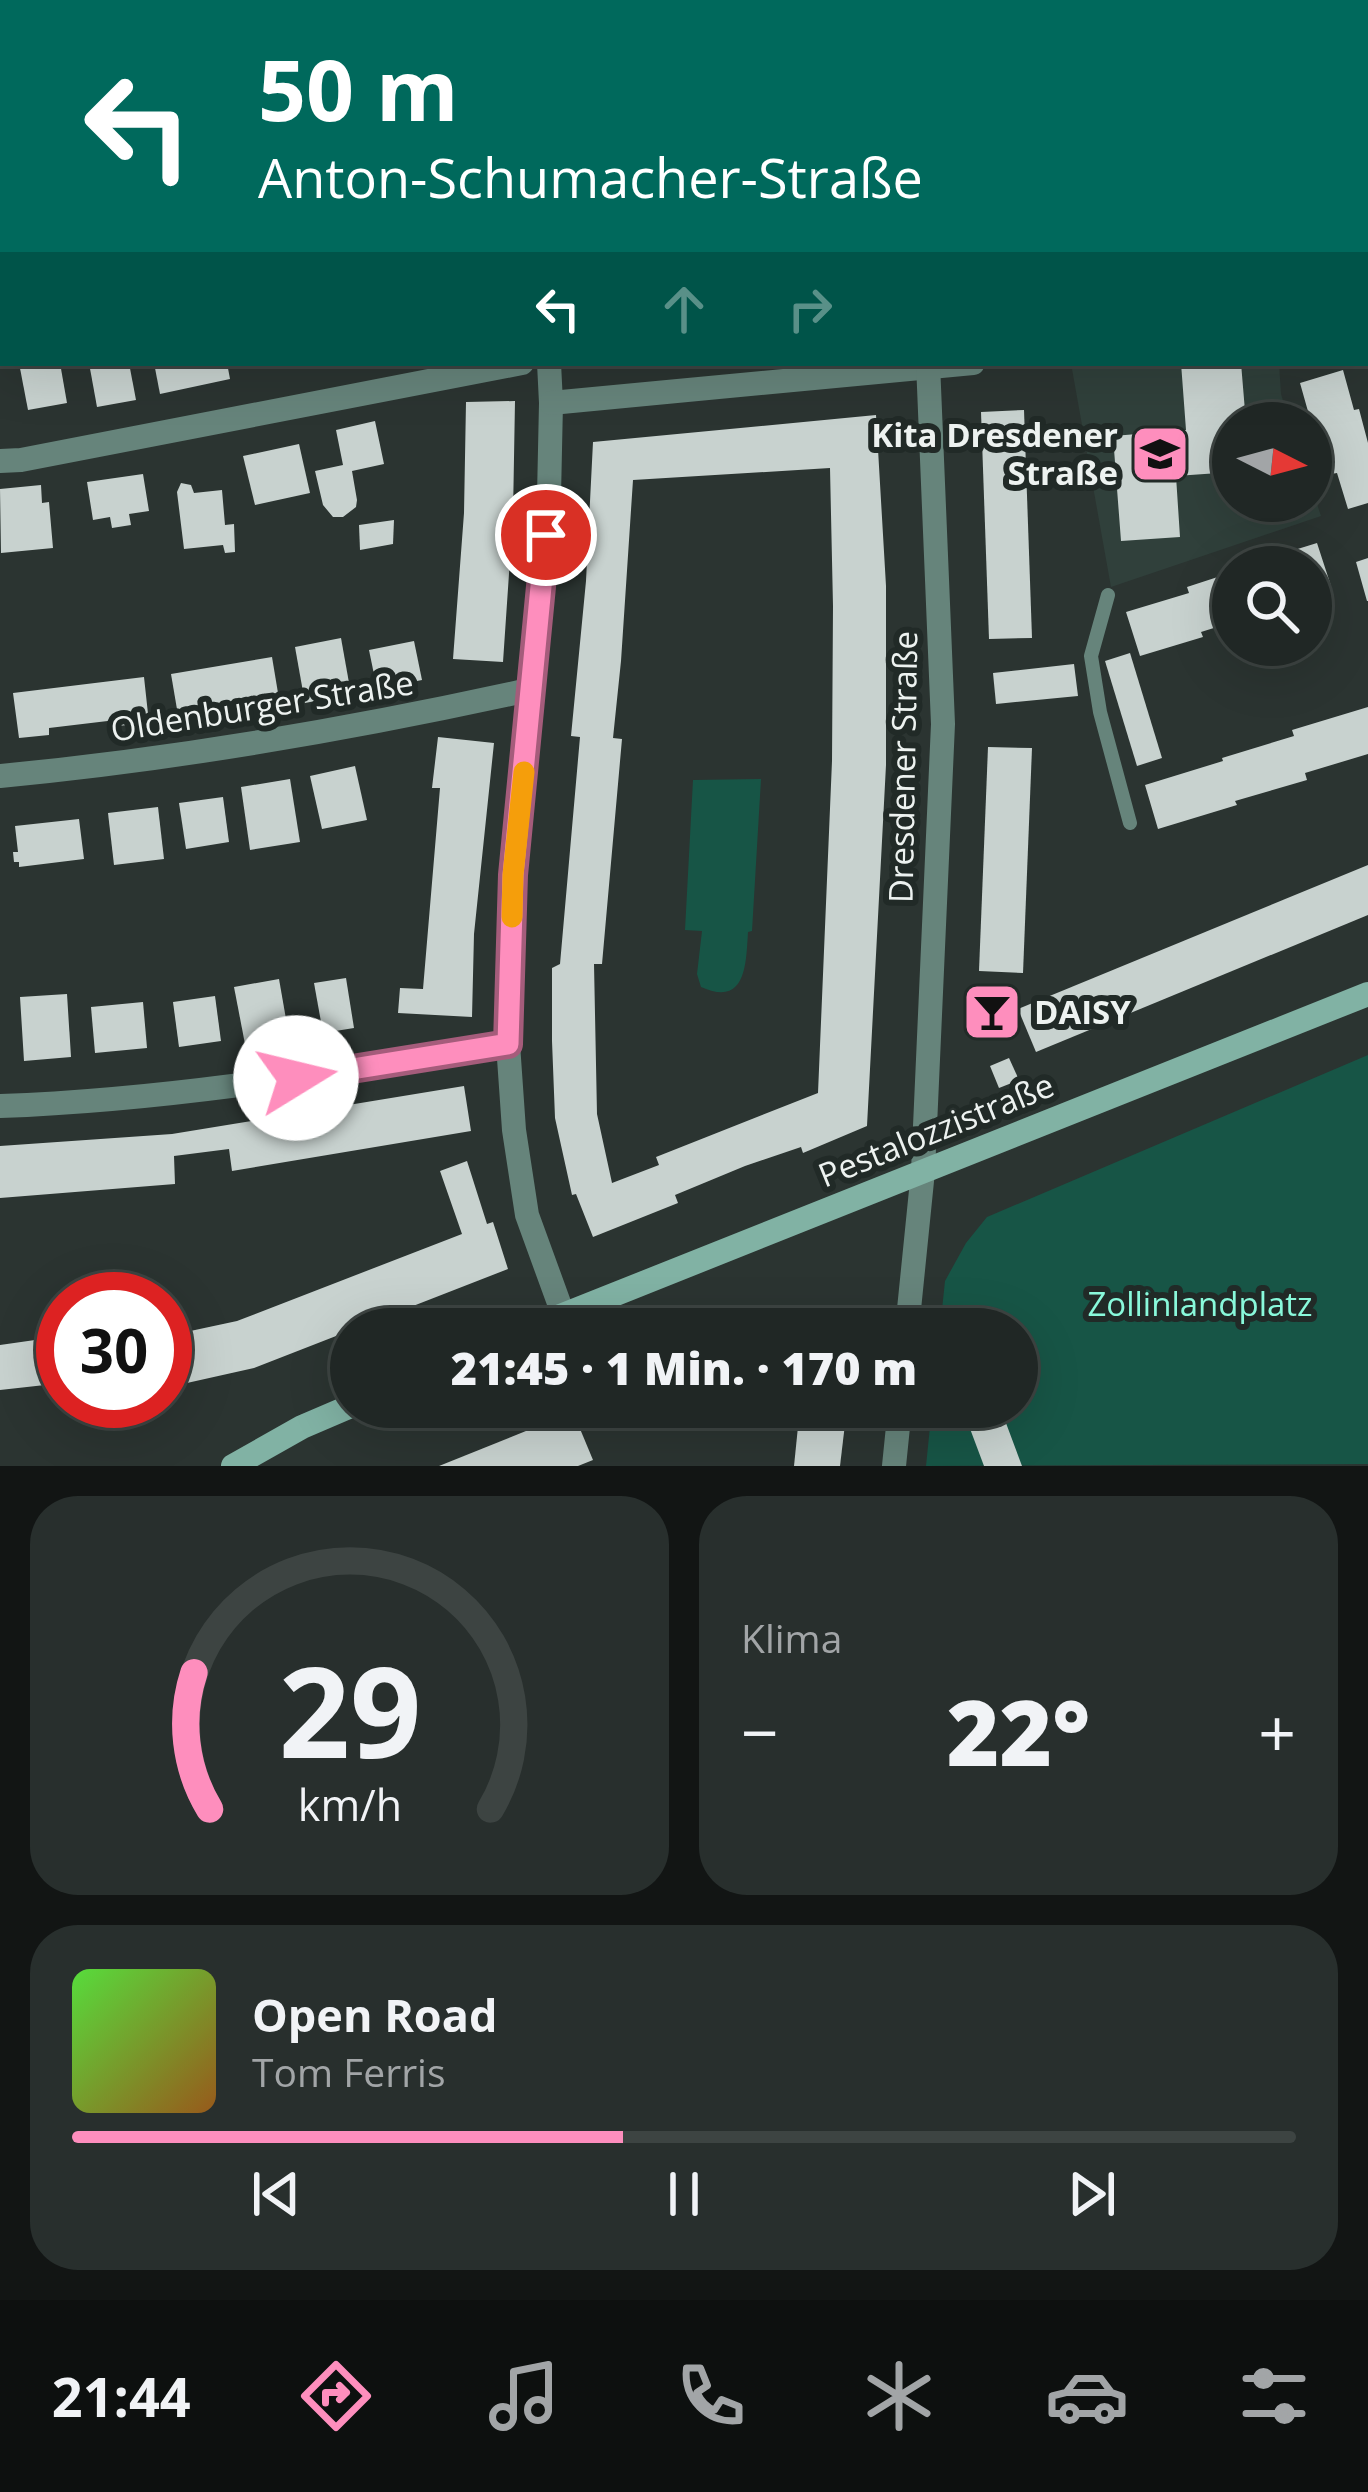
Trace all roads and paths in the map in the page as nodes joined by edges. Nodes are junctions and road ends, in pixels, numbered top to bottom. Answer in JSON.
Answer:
{"nodes":[{"id":1,"x":507,"y":366,"type":"edge"},
{"id":2,"x":549,"y":366,"type":"edge"},
{"id":3,"x":918,"y":366,"type":"edge"},
{"id":4,"x":928,"y":366,"type":"edge"},
{"id":5,"x":551,"y":403,"type":"junction"},
{"id":6,"x":0,"y":461,"type":"edge"},
{"id":7,"x":1108,"y":595,"type":"dead end"},
{"id":8,"x":532,"y":689,"type":"junction"},
{"id":9,"x":0,"y":776,"type":"edge"},
{"id":10,"x":1130,"y":823,"type":"dead end"},
{"id":11,"x":1368,"y":994,"type":"edge"},
{"id":12,"x":508,"y":1044,"type":"junction"},
{"id":13,"x":0,"y":1106,"type":"edge"},
{"id":14,"x":923,"y":1171,"type":"junction"},
{"id":15,"x":560,"y":1308,"type":"edge"},
{"id":16,"x":577,"y":1308,"type":"edge"},
{"id":17,"x":909,"y":1308,"type":"edge"},
{"id":18,"x":330,"y":1415,"type":"edge"},
{"id":19,"x":898,"y":1428,"type":"edge"},
{"id":20,"x":233,"y":1466,"type":"edge"},
{"id":21,"x":894,"y":1466,"type":"edge"}],
"edges":[{"from":1,"to":6,"type":"street"},
{"from":2,"to":5,"type":"street"},
{"from":3,"to":5,"type":"street"},
{"from":4,"to":14,"type":"street","name":"Dresdener Straße"},
{"from":5,"to":8,"type":"street"},
{"from":7,"to":10,"type":"lane"},
{"from":8,"to":9,"type":"street","name":"Oldenburger Straße"},
{"from":8,"to":12,"type":"street"},
{"from":11,"to":14,"type":"street","name":"Pestalozzistraße"},
{"from":12,"to":13,"type":"street"},
{"from":12,"to":15,"type":"street"},
{"from":14,"to":16,"type":"street","name":"Pestalozzistraße"},
{"from":14,"to":17,"type":"street","name":"Dresdener Straße"},
{"from":18,"to":20,"type":"street"},
{"from":19,"to":21,"type":"street"}]}
